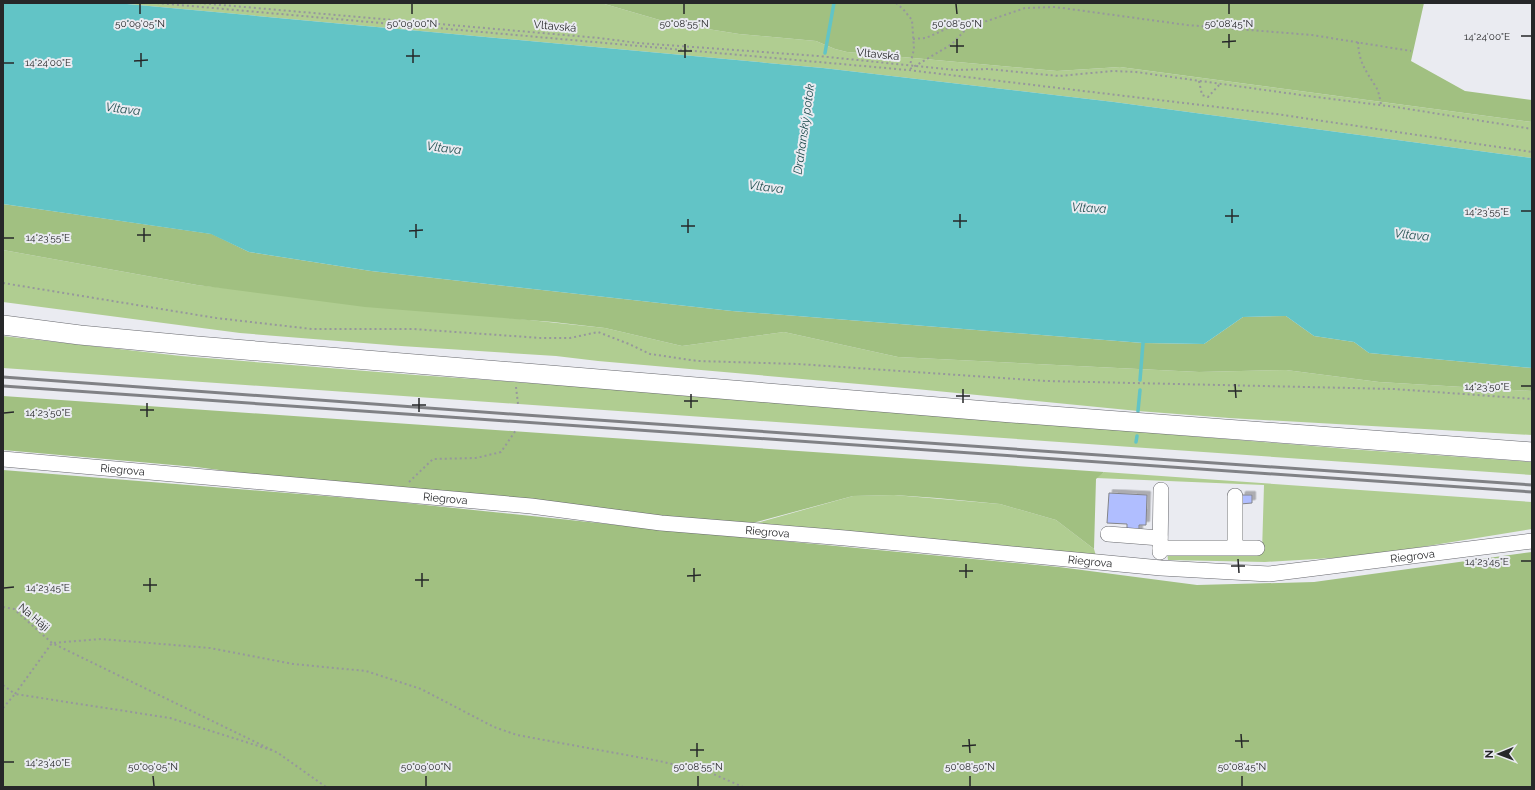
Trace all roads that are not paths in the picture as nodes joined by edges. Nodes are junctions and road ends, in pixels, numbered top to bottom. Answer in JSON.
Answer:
{"nodes":[{"id":1,"x":3,"y":325,"type":"edge"},
{"id":2,"x":1532,"y":452,"type":"edge"},
{"id":3,"x":3,"y":460,"type":"edge"},
{"id":4,"x":1161,"y":490,"type":"dead end"},
{"id":5,"x":1235,"y":496,"type":"dead end"},
{"id":6,"x":1108,"y":534,"type":"dead end"},
{"id":7,"x":1532,"y":541,"type":"edge"},
{"id":8,"x":1160,"y":546,"type":"junction"},
{"id":9,"x":1235,"y":547,"type":"junction"},
{"id":10,"x":1257,"y":548,"type":"dead end"}],
"edges":[{"from":1,"to":2,"type":"main road"},
{"from":3,"to":7,"type":"street","name":"Riegrova"},
{"from":4,"to":8,"type":"street"},
{"from":5,"to":9,"type":"street"},
{"from":6,"to":8,"type":"street"},
{"from":8,"to":9,"type":"street"},
{"from":9,"to":10,"type":"street"}]}
